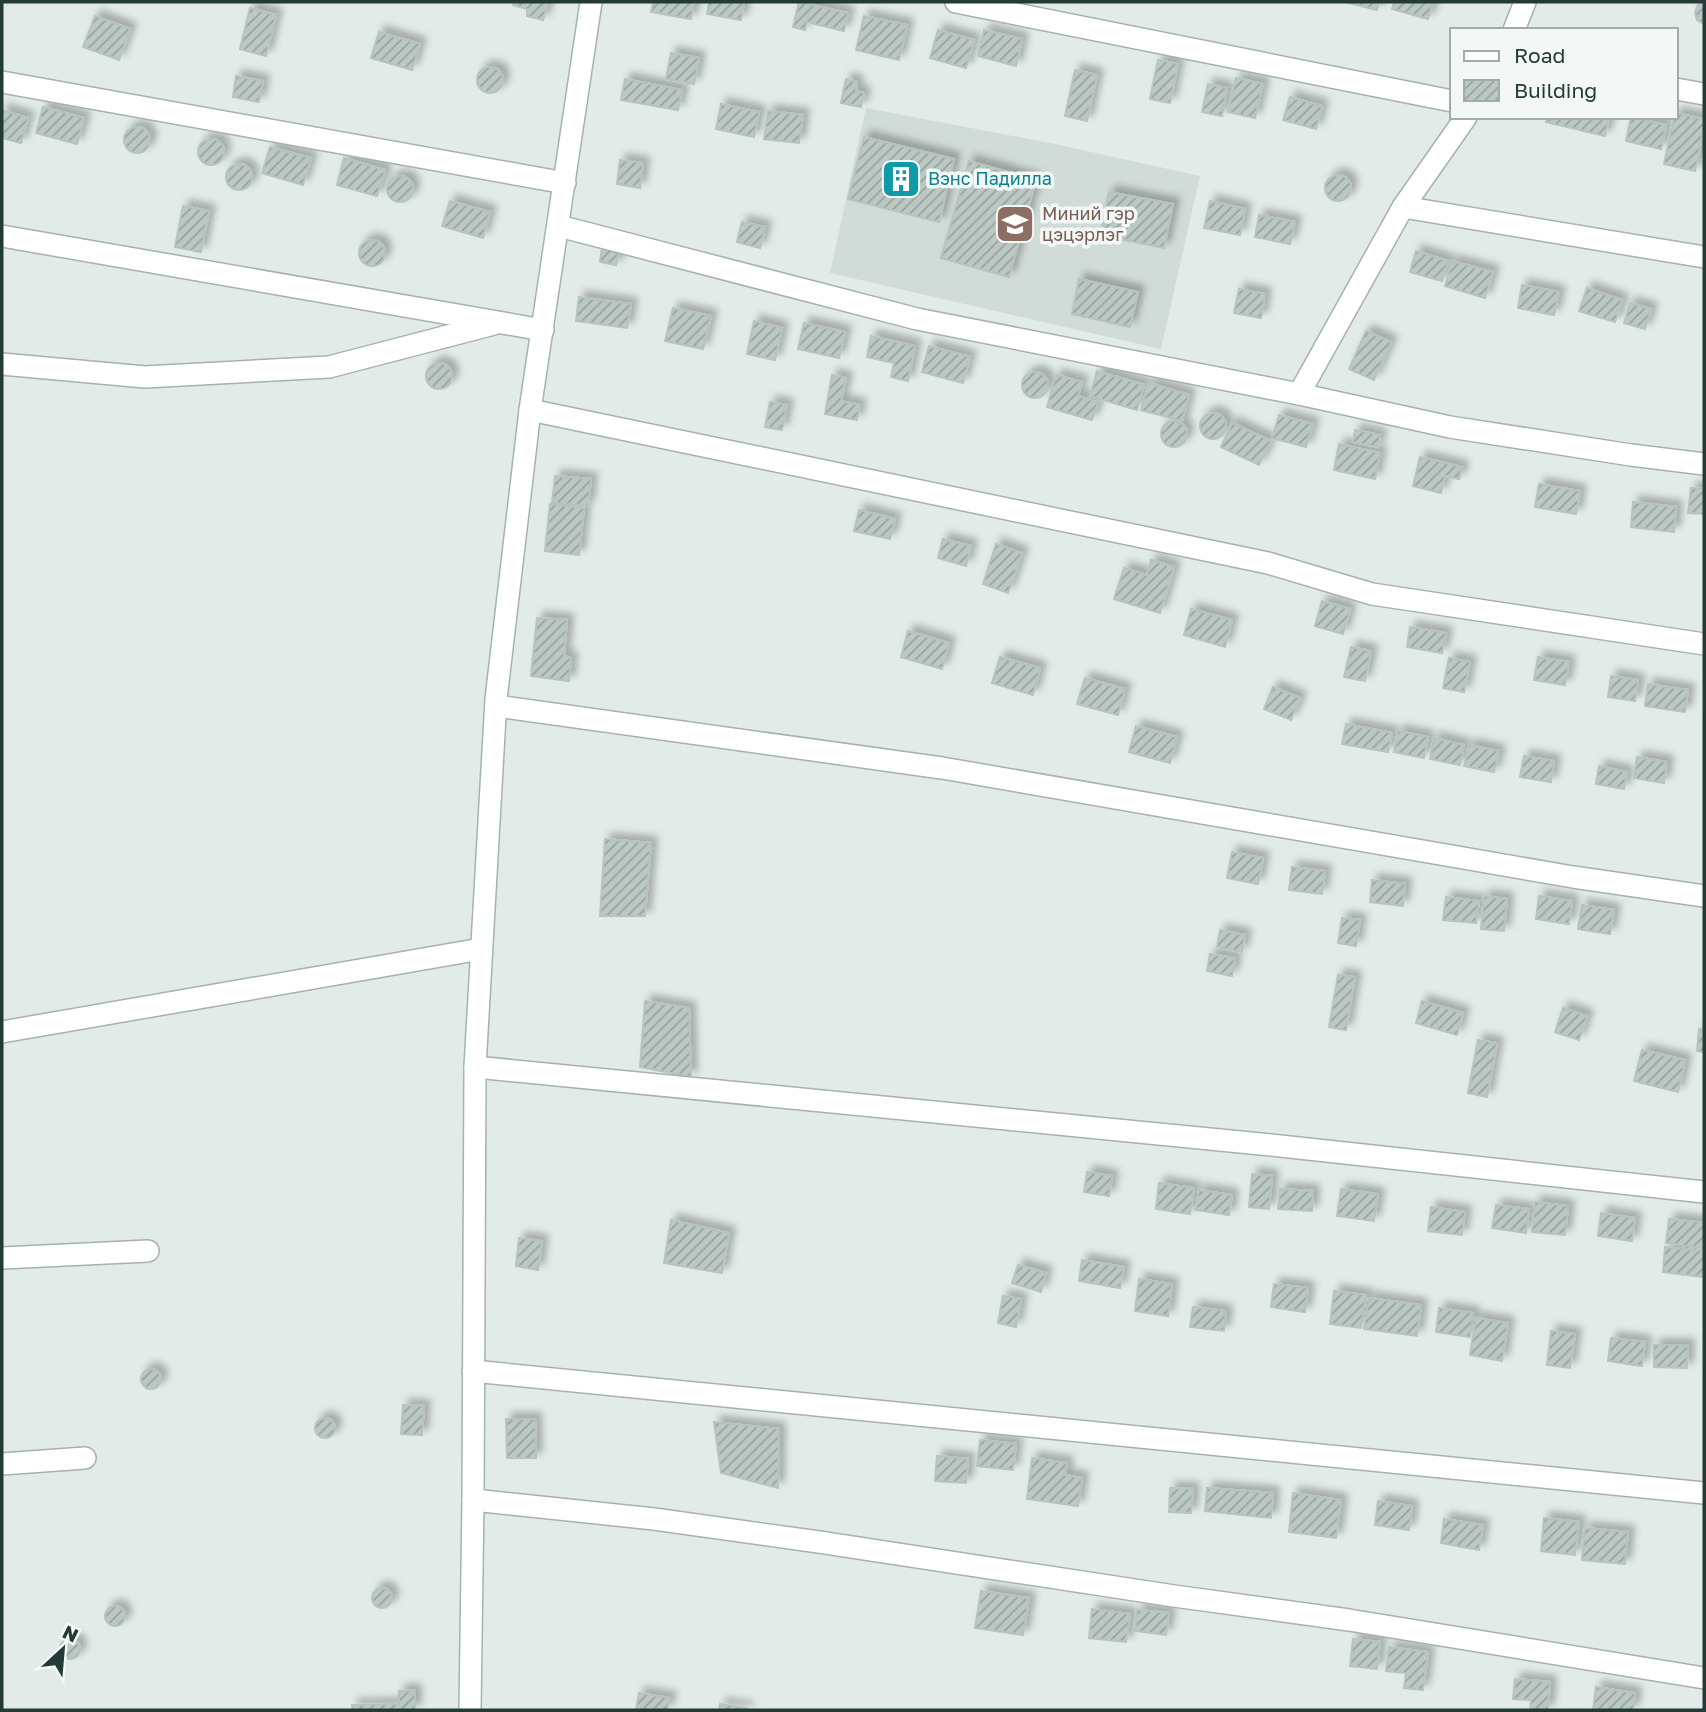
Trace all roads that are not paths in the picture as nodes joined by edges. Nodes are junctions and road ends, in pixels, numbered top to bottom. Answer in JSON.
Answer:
{"nodes":[{"id":1,"x":591,"y":2,"type":"edge"},
{"id":2,"x":956,"y":2,"type":"edge"},
{"id":3,"x":1525,"y":2,"type":"edge"},
{"id":4,"x":1515,"y":28,"type":"edge"},
{"id":5,"x":2,"y":82,"type":"edge"},
{"id":6,"x":1678,"y":89,"type":"edge"},
{"id":7,"x":1704,"y":94,"type":"edge"},
{"id":8,"x":1450,"y":101,"type":"edge"},
{"id":9,"x":1465,"y":119,"type":"edge"},
{"id":10,"x":565,"y":183,"type":"junction"},
{"id":11,"x":1403,"y":207,"type":"junction"},
{"id":12,"x":559,"y":226,"type":"junction"},
{"id":13,"x":2,"y":236,"type":"edge"},
{"id":14,"x":1704,"y":257,"type":"edge"},
{"id":15,"x":500,"y":323,"type":"junction"},
{"id":16,"x":543,"y":330,"type":"junction"},
{"id":17,"x":2,"y":365,"type":"edge"},
{"id":18,"x":1299,"y":394,"type":"junction"},
{"id":19,"x":530,"y":410,"type":"junction"},
{"id":20,"x":1704,"y":464,"type":"edge"},
{"id":21,"x":1704,"y":644,"type":"edge"},
{"id":22,"x":496,"y":706,"type":"junction"},
{"id":23,"x":1704,"y":896,"type":"edge"},
{"id":24,"x":481,"y":949,"type":"junction"},
{"id":25,"x":2,"y":1032,"type":"edge"},
{"id":26,"x":475,"y":1067,"type":"junction"},
{"id":27,"x":1704,"y":1192,"type":"edge"},
{"id":28,"x":148,"y":1251,"type":"dead end"},
{"id":29,"x":2,"y":1258,"type":"edge"},
{"id":30,"x":473,"y":1371,"type":"junction"},
{"id":31,"x":85,"y":1458,"type":"dead end"},
{"id":32,"x":2,"y":1464,"type":"edge"},
{"id":33,"x":1704,"y":1493,"type":"edge"},
{"id":34,"x":473,"y":1500,"type":"junction"},
{"id":35,"x":1704,"y":1678,"type":"edge"},
{"id":36,"x":470,"y":1710,"type":"edge"}],
"edges":[{"from":1,"to":10,"type":"street"},
{"from":2,"to":8,"type":"street"},
{"from":3,"to":4,"type":"street"},
{"from":5,"to":10,"type":"street"},
{"from":6,"to":7,"type":"street"},
{"from":9,"to":11,"type":"street"},
{"from":10,"to":12,"type":"street"},
{"from":11,"to":14,"type":"street"},
{"from":11,"to":18,"type":"street"},
{"from":12,"to":16,"type":"street"},
{"from":12,"to":18,"type":"street"},
{"from":13,"to":15,"type":"street"},
{"from":15,"to":16,"type":"street"},
{"from":15,"to":17,"type":"street"},
{"from":16,"to":19,"type":"street"},
{"from":18,"to":20,"type":"street"},
{"from":19,"to":21,"type":"street"},
{"from":19,"to":22,"type":"street"},
{"from":22,"to":23,"type":"street"},
{"from":22,"to":24,"type":"street"},
{"from":24,"to":25,"type":"street"},
{"from":24,"to":26,"type":"street"},
{"from":26,"to":27,"type":"street"},
{"from":26,"to":30,"type":"street"},
{"from":28,"to":29,"type":"street"},
{"from":30,"to":33,"type":"street"},
{"from":30,"to":34,"type":"street"},
{"from":31,"to":32,"type":"street"},
{"from":34,"to":35,"type":"street"},
{"from":34,"to":36,"type":"street"}]}
